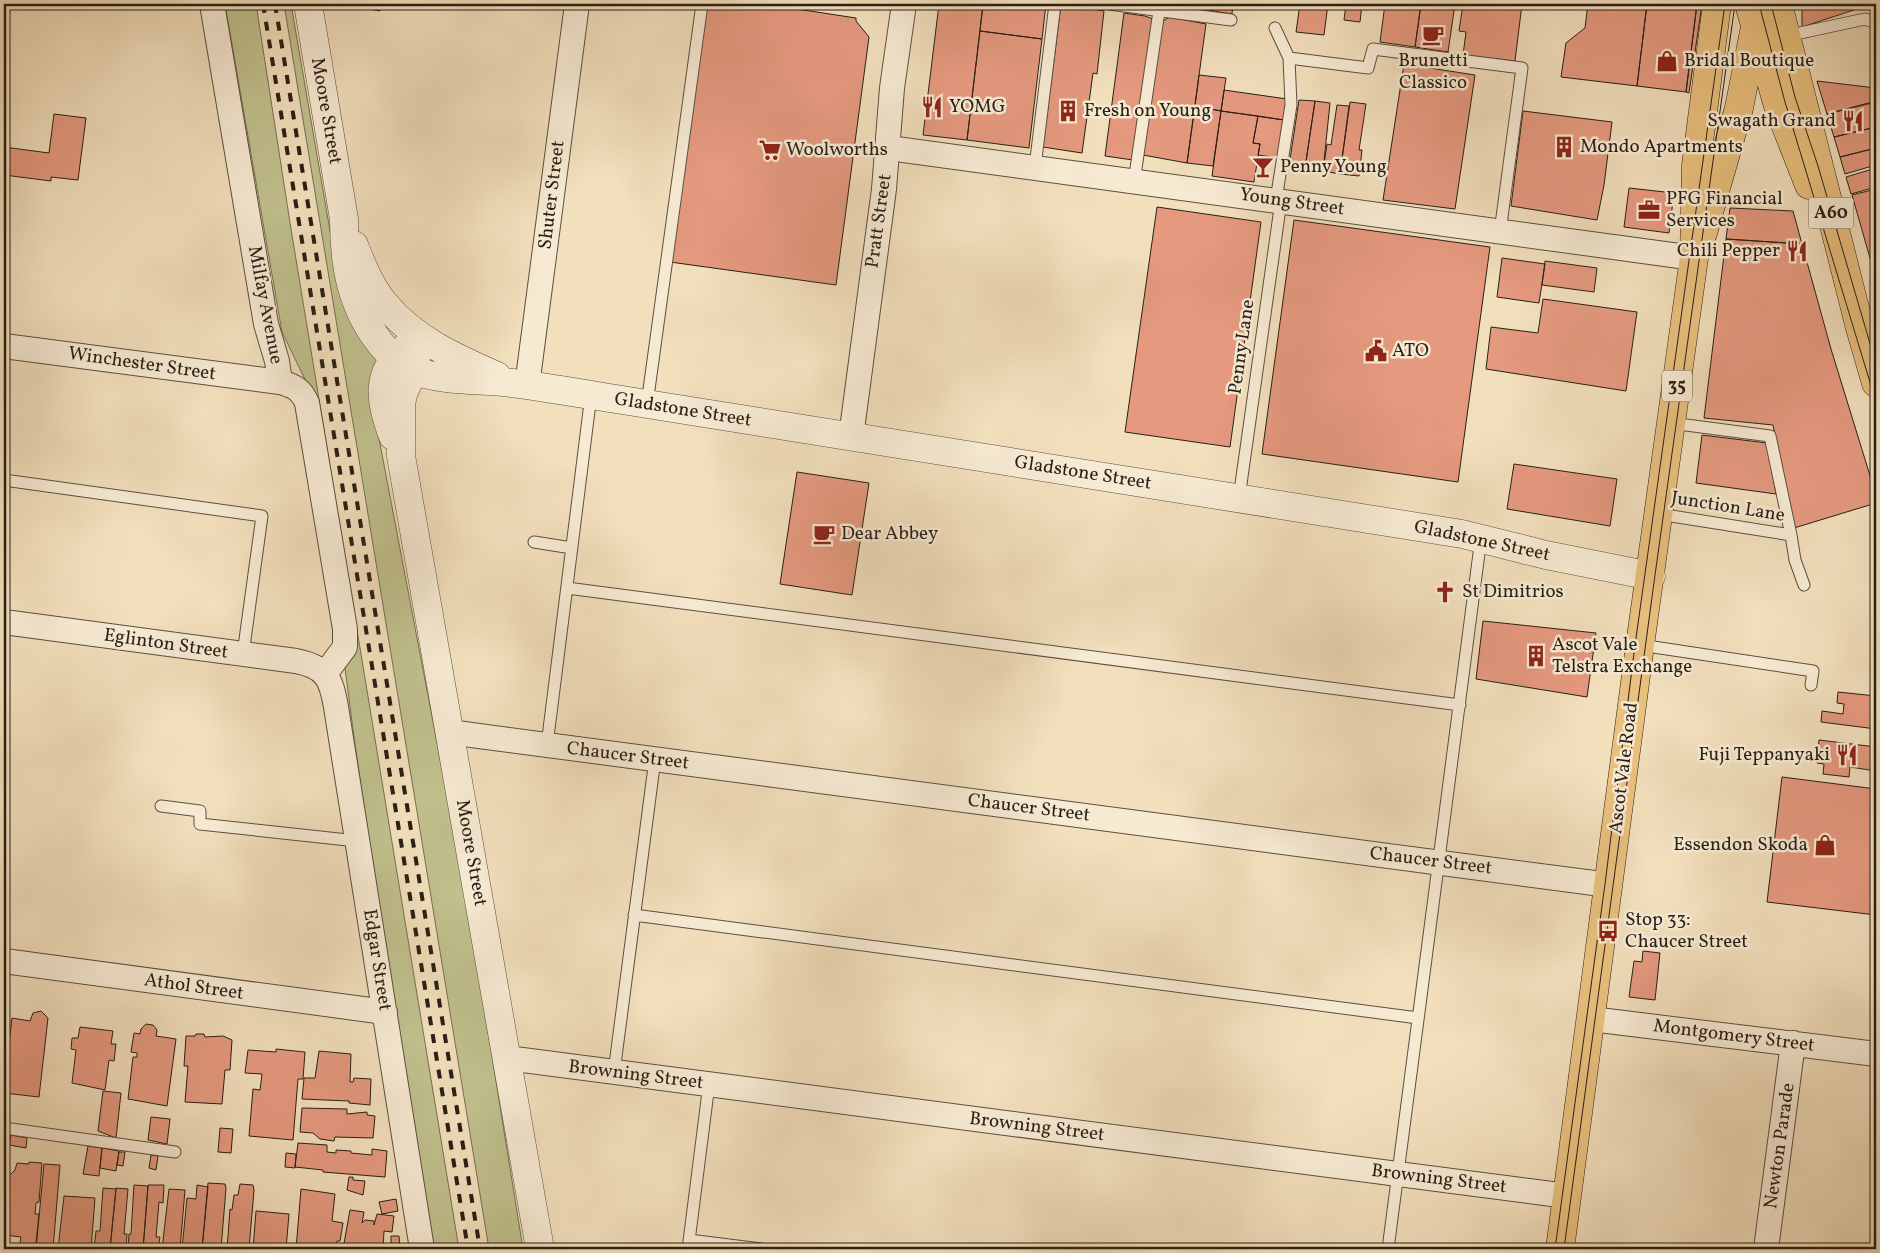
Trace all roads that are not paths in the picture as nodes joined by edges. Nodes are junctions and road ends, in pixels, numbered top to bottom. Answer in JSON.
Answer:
{"nodes":[{"id":1,"x":212,"y":4,"type":"edge"},
{"id":2,"x":308,"y":4,"type":"edge"},
{"id":3,"x":578,"y":4,"type":"edge"},
{"id":4,"x":702,"y":4,"type":"edge"},
{"id":5,"x":904,"y":4,"type":"edge"},
{"id":6,"x":1055,"y":4,"type":"edge"},
{"id":7,"x":1109,"y":4,"type":"edge"},
{"id":8,"x":1717,"y":4,"type":"edge"},
{"id":9,"x":1778,"y":4,"type":"edge"},
{"id":10,"x":1159,"y":10,"type":"junction"},
{"id":11,"x":1755,"y":12,"type":"edge"},
{"id":12,"x":1231,"y":20,"type":"dead end"},
{"id":13,"x":1876,"y":23,"type":"edge"},
{"id":14,"x":1275,"y":28,"type":"dead end"},
{"id":15,"x":1786,"y":36,"type":"junction"},
{"id":16,"x":1289,"y":58,"type":"junction"},
{"id":17,"x":889,"y":148,"type":"junction"},
{"id":18,"x":1035,"y":167,"type":"junction"},
{"id":19,"x":1134,"y":182,"type":"junction"},
{"id":20,"x":1279,"y":200,"type":"junction"},
{"id":21,"x":344,"y":219,"type":"junction"},
{"id":22,"x":1500,"y":232,"type":"junction"},
{"id":23,"x":1694,"y":258,"type":"junction"},
{"id":24,"x":1860,"y":328,"type":"junction"},
{"id":25,"x":419,"y":337,"type":"junction"},
{"id":26,"x":4,"y":346,"type":"edge"},
{"id":27,"x":404,"y":364,"type":"junction"},
{"id":28,"x":280,"y":382,"type":"junction"},
{"id":29,"x":1876,"y":383,"type":"edge"},
{"id":30,"x":519,"y":385,"type":"junction"},
{"id":31,"x":591,"y":395,"type":"junction"},
{"id":32,"x":647,"y":404,"type":"junction"},
{"id":33,"x":1672,"y":423,"type":"junction"},
{"id":34,"x":851,"y":437,"type":"junction"},
{"id":35,"x":4,"y":480,"type":"edge"},
{"id":36,"x":1238,"y":499,"type":"junction"},
{"id":37,"x":1659,"y":514,"type":"junction"},
{"id":38,"x":1792,"y":535,"type":"junction"},
{"id":39,"x":1481,"y":538,"type":"junction"},
{"id":40,"x":534,"y":542,"type":"dead end"},
{"id":41,"x":572,"y":548,"type":"junction"},
{"id":42,"x":1651,"y":576,"type":"junction"},
{"id":43,"x":1804,"y":585,"type":"dead end"},
{"id":44,"x":567,"y":588,"type":"junction"},
{"id":45,"x":4,"y":622,"type":"edge"},
{"id":46,"x":1640,"y":645,"type":"junction"},
{"id":47,"x":243,"y":654,"type":"junction"},
{"id":48,"x":325,"y":674,"type":"junction"},
{"id":49,"x":1811,"y":685,"type":"dead end"},
{"id":50,"x":1460,"y":705,"type":"junction"},
{"id":51,"x":449,"y":732,"type":"junction"},
{"id":52,"x":547,"y":745,"type":"junction"},
{"id":53,"x":655,"y":759,"type":"junction"},
{"id":54,"x":161,"y":806,"type":"dead end"},
{"id":55,"x":357,"y":841,"type":"junction"},
{"id":56,"x":1439,"y":862,"type":"junction"},
{"id":57,"x":1610,"y":885,"type":"junction"},
{"id":58,"x":634,"y":915,"type":"junction"},
{"id":59,"x":4,"y":961,"type":"edge"},
{"id":60,"x":385,"y":1012,"type":"junction"},
{"id":61,"x":1418,"y":1018,"type":"junction"},
{"id":62,"x":1591,"y":1019,"type":"junction"},
{"id":63,"x":1793,"y":1043,"type":"junction"},
{"id":64,"x":1876,"y":1054,"type":"edge"},
{"id":65,"x":508,"y":1058,"type":"junction"},
{"id":66,"x":614,"y":1072,"type":"junction"},
{"id":67,"x":709,"y":1084,"type":"junction"},
{"id":68,"x":4,"y":1128,"type":"edge"},
{"id":69,"x":175,"y":1152,"type":"dead end"},
{"id":70,"x":1398,"y":1174,"type":"junction"},
{"id":71,"x":1567,"y":1196,"type":"junction"},
{"id":72,"x":688,"y":1244,"type":"edge"},
{"id":73,"x":422,"y":1249,"type":"edge"},
{"id":74,"x":540,"y":1249,"type":"edge"},
{"id":75,"x":761,"y":1249,"type":"edge"},
{"id":76,"x":1388,"y":1249,"type":"edge"},
{"id":77,"x":1560,"y":1249,"type":"edge"},
{"id":78,"x":1766,"y":1249,"type":"edge"}],
"edges":[{"from":1,"to":28,"type":"street","name":"Milfay Avenue"},
{"from":2,"to":21,"type":"street","name":"Moore Street"},
{"from":3,"to":30,"type":"street","name":"Shuter Street"},
{"from":4,"to":32,"type":"lane"},
{"from":5,"to":17,"type":"street","name":"Pratt Street"},
{"from":6,"to":18,"type":"lane"},
{"from":7,"to":10,"type":"lane"},
{"from":8,"to":23,"type":"main road","name":"Ascot Vale Road","number":"35"},
{"from":9,"to":15,"type":"main road","number":"A60"},
{"from":10,"to":12,"type":"lane"},
{"from":10,"to":19,"type":"lane"},
{"from":11,"to":23,"type":"main road","name":"Ascot Vale Road","number":"35"},
{"from":11,"to":24,"type":"main road","number":"A60"},
{"from":13,"to":15,"type":"lane"},
{"from":14,"to":16,"type":"lane"},
{"from":15,"to":24,"type":"main road","number":"A60"},
{"from":16,"to":20,"type":"lane","name":"Penny Lane"},
{"from":16,"to":22,"type":"lane"},
{"from":17,"to":18,"type":"street","name":"Young Street"},
{"from":17,"to":34,"type":"street","name":"Pratt Street"},
{"from":18,"to":19,"type":"street","name":"Young Street"},
{"from":19,"to":20,"type":"street","name":"Young Street"},
{"from":20,"to":22,"type":"street","name":"Young Street"},
{"from":20,"to":36,"type":"lane","name":"Penny Lane"},
{"from":21,"to":25,"type":"street","name":"Moore Street"},
{"from":21,"to":27,"type":"street","name":"Moore Street"},
{"from":22,"to":23,"type":"street","name":"Young Street"},
{"from":23,"to":33,"type":"main road","name":"Ascot Vale Road","number":"35"},
{"from":24,"to":29,"type":"main road","number":"A60"},
{"from":25,"to":27,"type":"street","name":"Moore Street"},
{"from":25,"to":30,"type":"street","name":"Gladstone Street"},
{"from":26,"to":28,"type":"street","name":"Winchester Street"},
{"from":27,"to":30,"type":"street","name":"Gladstone Street"},
{"from":27,"to":51,"type":"street","name":"Moore Street"},
{"from":28,"to":48,"type":"street","name":"Milfay Avenue"},
{"from":30,"to":31,"type":"street","name":"Gladstone Street"},
{"from":31,"to":32,"type":"street","name":"Gladstone Street"},
{"from":31,"to":41,"type":"lane"},
{"from":32,"to":34,"type":"street","name":"Gladstone Street"},
{"from":33,"to":37,"type":"main road","name":"Ascot Vale Road","number":"35"},
{"from":33,"to":38,"type":"lane"},
{"from":34,"to":36,"type":"street","name":"Gladstone Street"},
{"from":35,"to":47,"type":"lane"},
{"from":36,"to":39,"type":"street","name":"Gladstone Street"},
{"from":37,"to":38,"type":"lane","name":"Junction Lane"},
{"from":37,"to":42,"type":"main road","name":"Ascot Vale Road","number":"35"},
{"from":38,"to":43,"type":"lane"},
{"from":39,"to":42,"type":"street","name":"Gladstone Street"},
{"from":39,"to":50,"type":"lane"},
{"from":40,"to":41,"type":"lane"},
{"from":41,"to":44,"type":"lane"},
{"from":42,"to":46,"type":"main road","name":"Ascot Vale Road","number":"35"},
{"from":44,"to":50,"type":"lane"},
{"from":44,"to":52,"type":"lane"},
{"from":45,"to":47,"type":"street","name":"Eglinton Street"},
{"from":46,"to":49,"type":"lane"},
{"from":46,"to":57,"type":"main road","name":"Ascot Vale Road","number":"35"},
{"from":47,"to":48,"type":"street","name":"Eglinton Street"},
{"from":48,"to":55,"type":"street","name":"Edgar Street"},
{"from":50,"to":56,"type":"lane"},
{"from":51,"to":52,"type":"street","name":"Chaucer Street"},
{"from":51,"to":65,"type":"street","name":"Moore Street"},
{"from":52,"to":53,"type":"street","name":"Chaucer Street"},
{"from":53,"to":56,"type":"street","name":"Chaucer Street"},
{"from":53,"to":58,"type":"lane"},
{"from":54,"to":55,"type":"lane"},
{"from":55,"to":60,"type":"street","name":"Edgar Street"},
{"from":56,"to":57,"type":"street","name":"Chaucer Street"},
{"from":56,"to":61,"type":"lane"},
{"from":57,"to":62,"type":"main road","name":"Ascot Vale Road","number":"35"},
{"from":58,"to":61,"type":"lane"},
{"from":58,"to":66,"type":"lane"},
{"from":59,"to":60,"type":"street","name":"Athol Street"},
{"from":60,"to":73,"type":"street","name":"Edgar Street"},
{"from":61,"to":70,"type":"lane"},
{"from":62,"to":63,"type":"street","name":"Montgomery Street"},
{"from":62,"to":71,"type":"main road","name":"Ascot Vale Road","number":"35"},
{"from":63,"to":64,"type":"street","name":"Montgomery Street"},
{"from":63,"to":78,"type":"street","name":"Newton Parade"},
{"from":65,"to":66,"type":"street","name":"Browning Street"},
{"from":65,"to":74,"type":"street","name":"Moore Street"},
{"from":66,"to":67,"type":"street","name":"Browning Street"},
{"from":67,"to":70,"type":"street","name":"Browning Street"},
{"from":67,"to":72,"type":"lane"},
{"from":68,"to":69,"type":"lane"},
{"from":70,"to":71,"type":"street","name":"Browning Street"},
{"from":70,"to":76,"type":"lane"},
{"from":71,"to":77,"type":"main road","name":"Ascot Vale Road","number":"35"},
{"from":72,"to":75,"type":"lane"}]}
